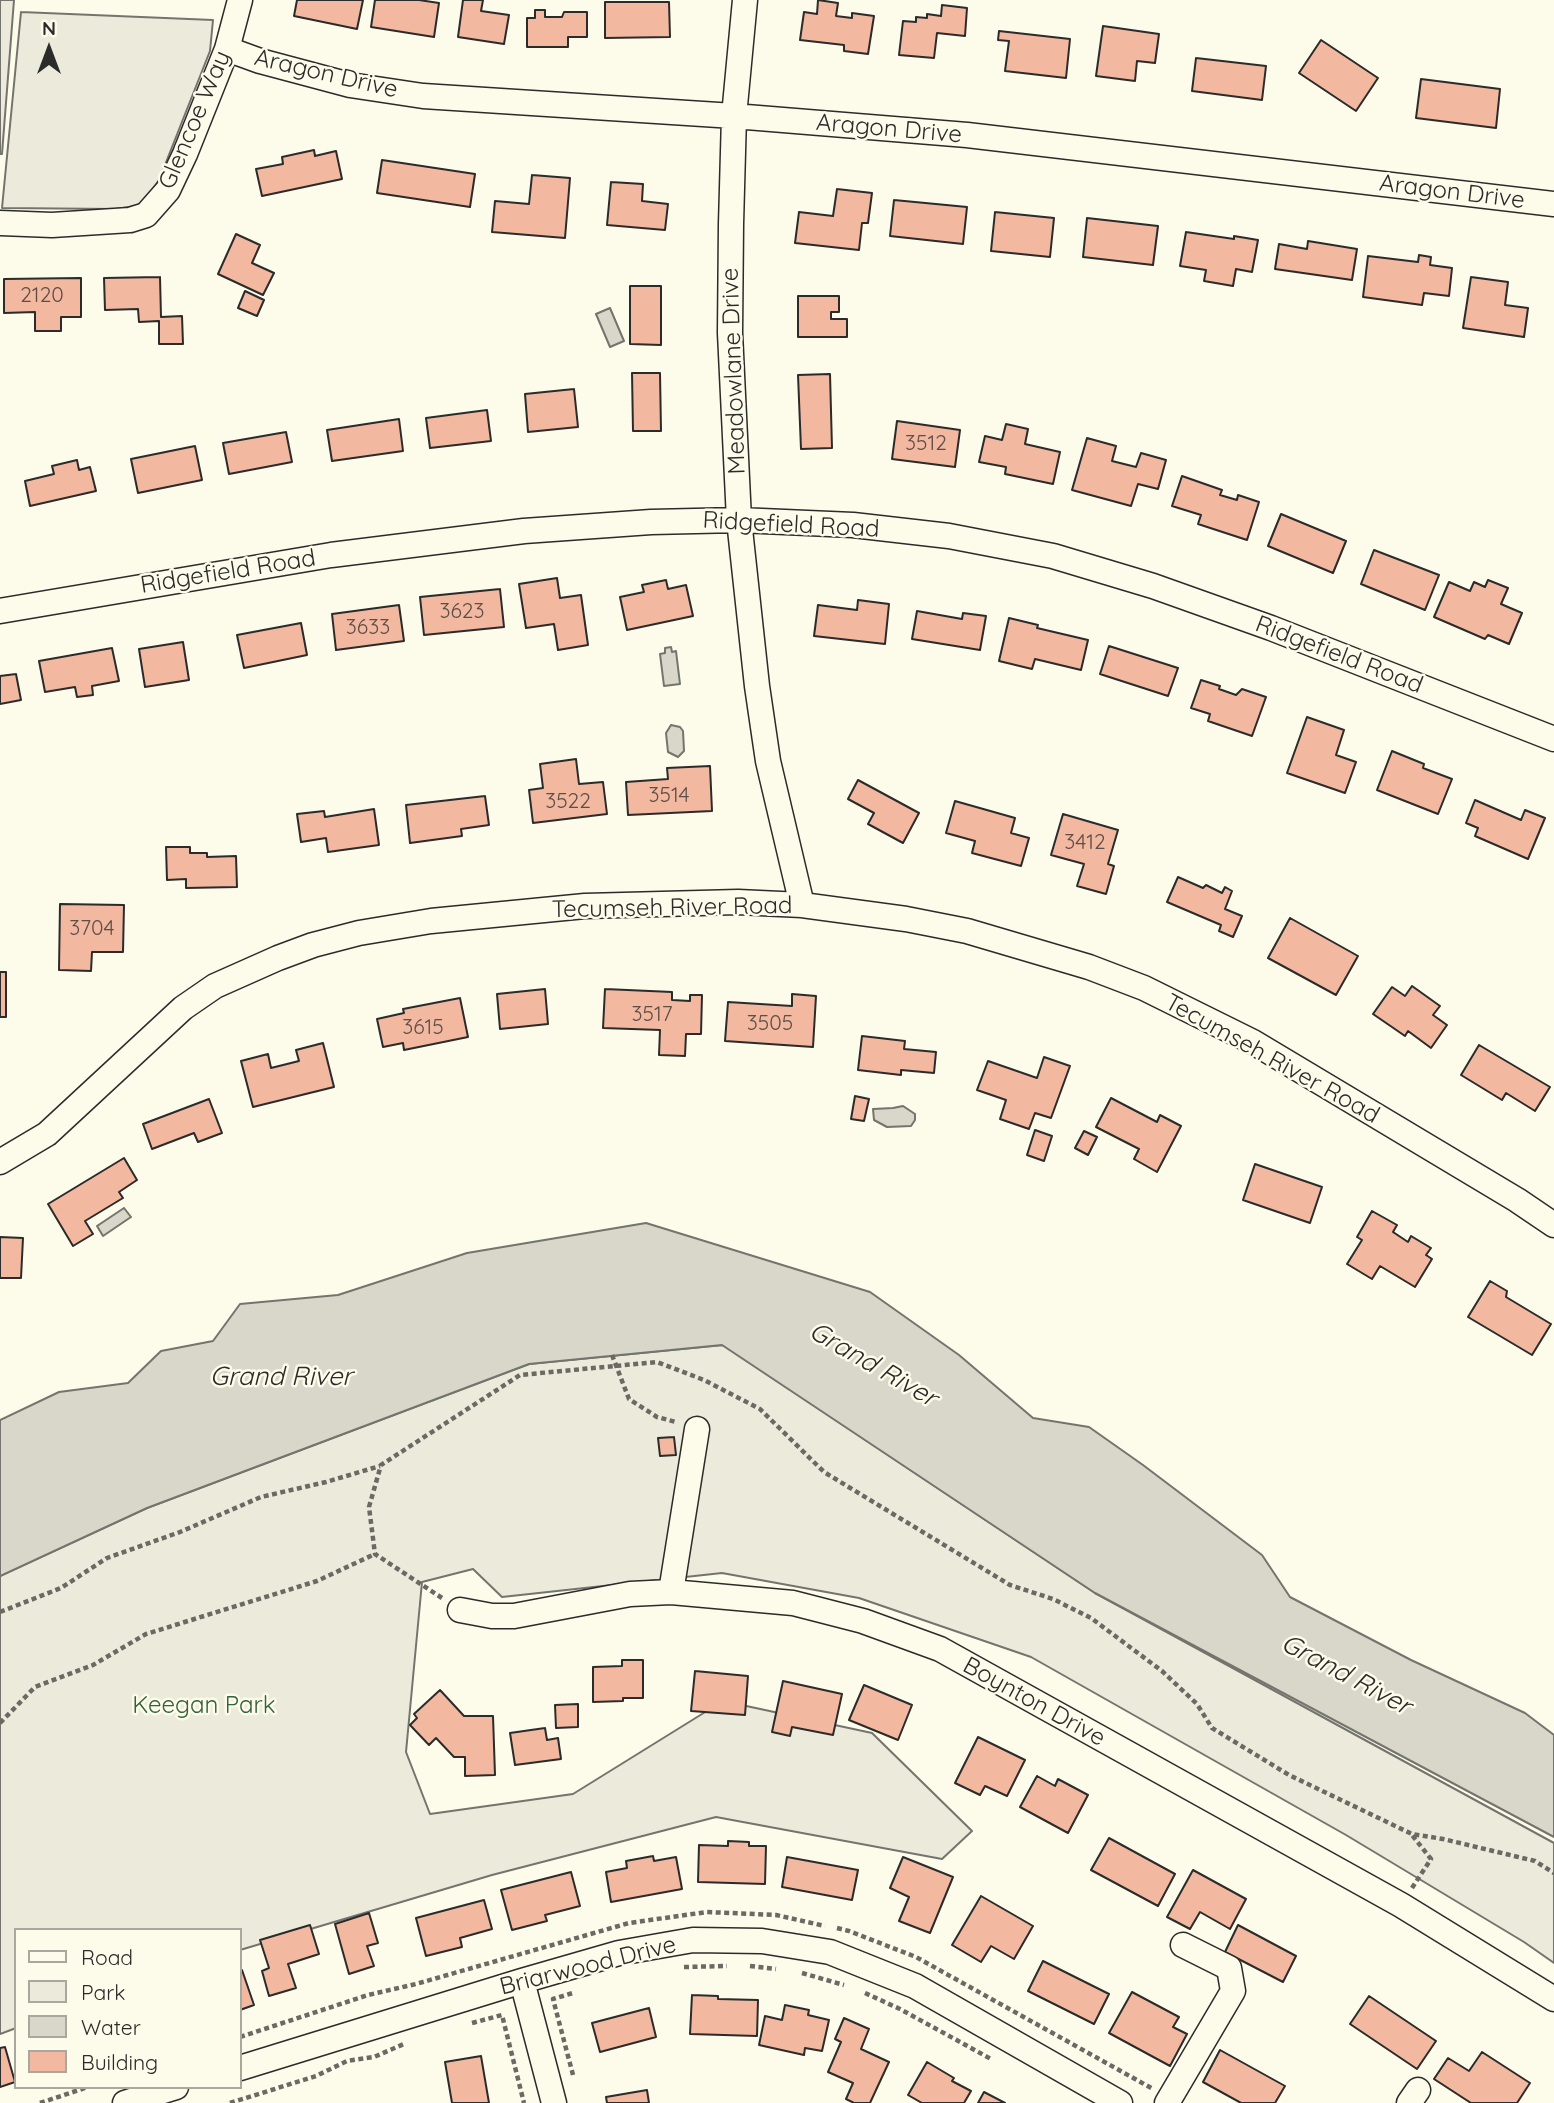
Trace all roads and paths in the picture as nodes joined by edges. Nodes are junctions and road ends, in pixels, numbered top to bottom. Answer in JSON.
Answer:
{"nodes":[{"id":1,"x":240,"y":0,"type":"edge"},
{"id":2,"x":745,"y":0,"type":"edge"},
{"id":3,"x":227,"y":49,"type":"junction"},
{"id":4,"x":734,"y":116,"type":"junction"},
{"id":5,"x":1554,"y":204,"type":"edge"},
{"id":6,"x":0,"y":223,"type":"edge"},
{"id":7,"x":738,"y":520,"type":"junction"},
{"id":8,"x":0,"y":611,"type":"edge"},
{"id":9,"x":1554,"y":739,"type":"edge"},
{"id":10,"x":802,"y":905,"type":"junction"},
{"id":11,"x":0,"y":1162,"type":"edge"},
{"id":12,"x":1554,"y":1225,"type":"edge"},
{"id":13,"x":612,"y":1355,"type":"dead end"},
{"id":14,"x":617,"y":1365,"type":"junction"},
{"id":15,"x":697,"y":1429,"type":"joint"},
{"id":16,"x":381,"y":1465,"type":"junction"},
{"id":17,"x":375,"y":1554,"type":"junction"},
{"id":18,"x":671,"y":1592,"type":"junction"},
{"id":19,"x":460,"y":1610,"type":"joint"},
{"id":20,"x":0,"y":1612,"type":"edge"},
{"id":21,"x":0,"y":1723,"type":"edge"},
{"id":22,"x":1412,"y":1834,"type":"junction"},
{"id":23,"x":1554,"y":1873,"type":"edge"},
{"id":24,"x":1401,"y":1905,"type":"junction"},
{"id":25,"x":1184,"y":1945,"type":"dead end"},
{"id":26,"x":745,"y":1965,"type":"dead end"},
{"id":27,"x":732,"y":1966,"type":"dead end"},
{"id":28,"x":677,"y":1967,"type":"dead end"},
{"id":29,"x":784,"y":1970,"type":"dead end"},
{"id":30,"x":797,"y":1971,"type":"dead end"},
{"id":31,"x":522,"y":1981,"type":"junction"},
{"id":32,"x":848,"y":1986,"type":"dead end"},
{"id":33,"x":859,"y":1990,"type":"dead end"},
{"id":34,"x":576,"y":1992,"type":"dead end"},
{"id":35,"x":1554,"y":1999,"type":"edge"},
{"id":36,"x":466,"y":2025,"type":"dead end"},
{"id":37,"x":242,"y":2036,"type":"edge"},
{"id":38,"x":407,"y":2042,"type":"dead end"},
{"id":39,"x":998,"y":2063,"type":"dead end"},
{"id":40,"x":242,"y":2067,"type":"edge"},
{"id":41,"x":573,"y":2076,"type":"dead end"},
{"id":42,"x":82,"y":2089,"type":"edge"},
{"id":43,"x":170,"y":2089,"type":"edge"},
{"id":44,"x":1169,"y":2101,"type":"edge"},
{"id":45,"x":40,"y":2103,"type":"edge"},
{"id":46,"x":125,"y":2103,"type":"edge"},
{"id":47,"x":230,"y":2103,"type":"edge"},
{"id":48,"x":524,"y":2103,"type":"edge"},
{"id":49,"x":554,"y":2103,"type":"edge"},
{"id":50,"x":1120,"y":2103,"type":"edge"}],
"edges":[{"from":1,"to":3,"type":"street","name":"Glencoe Way"},
{"from":2,"to":4,"type":"street","name":"Meadowlane Drive"},
{"from":3,"to":4,"type":"street","name":"Aragon Drive"},
{"from":3,"to":6,"type":"street","name":"Glencoe Way"},
{"from":4,"to":5,"type":"street","name":"Aragon Drive"},
{"from":4,"to":7,"type":"street","name":"Meadowlane Drive"},
{"from":7,"to":8,"type":"street","name":"Ridgefield Road"},
{"from":7,"to":9,"type":"street","name":"Ridgefield Road"},
{"from":7,"to":10,"type":"street","name":"Meadowlane Drive"},
{"from":10,"to":11,"type":"street","name":"Tecumseh River Road"},
{"from":10,"to":12,"type":"street","name":"Tecumseh River Road"},
{"from":13,"to":14,"type":"path"},
{"from":14,"to":15,"type":"path"},
{"from":14,"to":16,"type":"path"},
{"from":14,"to":22,"type":"path"},
{"from":15,"to":18,"type":"street"},
{"from":16,"to":17,"type":"path"},
{"from":16,"to":20,"type":"path"},
{"from":17,"to":19,"type":"path"},
{"from":17,"to":21,"type":"path"},
{"from":18,"to":19,"type":"street","name":"Boynton Drive"},
{"from":18,"to":24,"type":"street","name":"Boynton Drive"},
{"from":22,"to":23,"type":"path"},
{"from":22,"to":24,"type":"path"},
{"from":24,"to":35,"type":"street","name":"Boynton Drive"},
{"from":25,"to":44,"type":"street"},
{"from":26,"to":29,"type":"path"},
{"from":27,"to":28,"type":"path"},
{"from":30,"to":32,"type":"path"},
{"from":31,"to":40,"type":"street","name":"Briarwood Drive"},
{"from":31,"to":49,"type":"street"},
{"from":31,"to":50,"type":"street","name":"Briarwood Drive"},
{"from":33,"to":39,"type":"path"},
{"from":34,"to":41,"type":"path"},
{"from":36,"to":48,"type":"path"},
{"from":37,"to":44,"type":"path"},
{"from":38,"to":47,"type":"path"},
{"from":42,"to":45,"type":"path"},
{"from":43,"to":46,"type":"street"}]}
